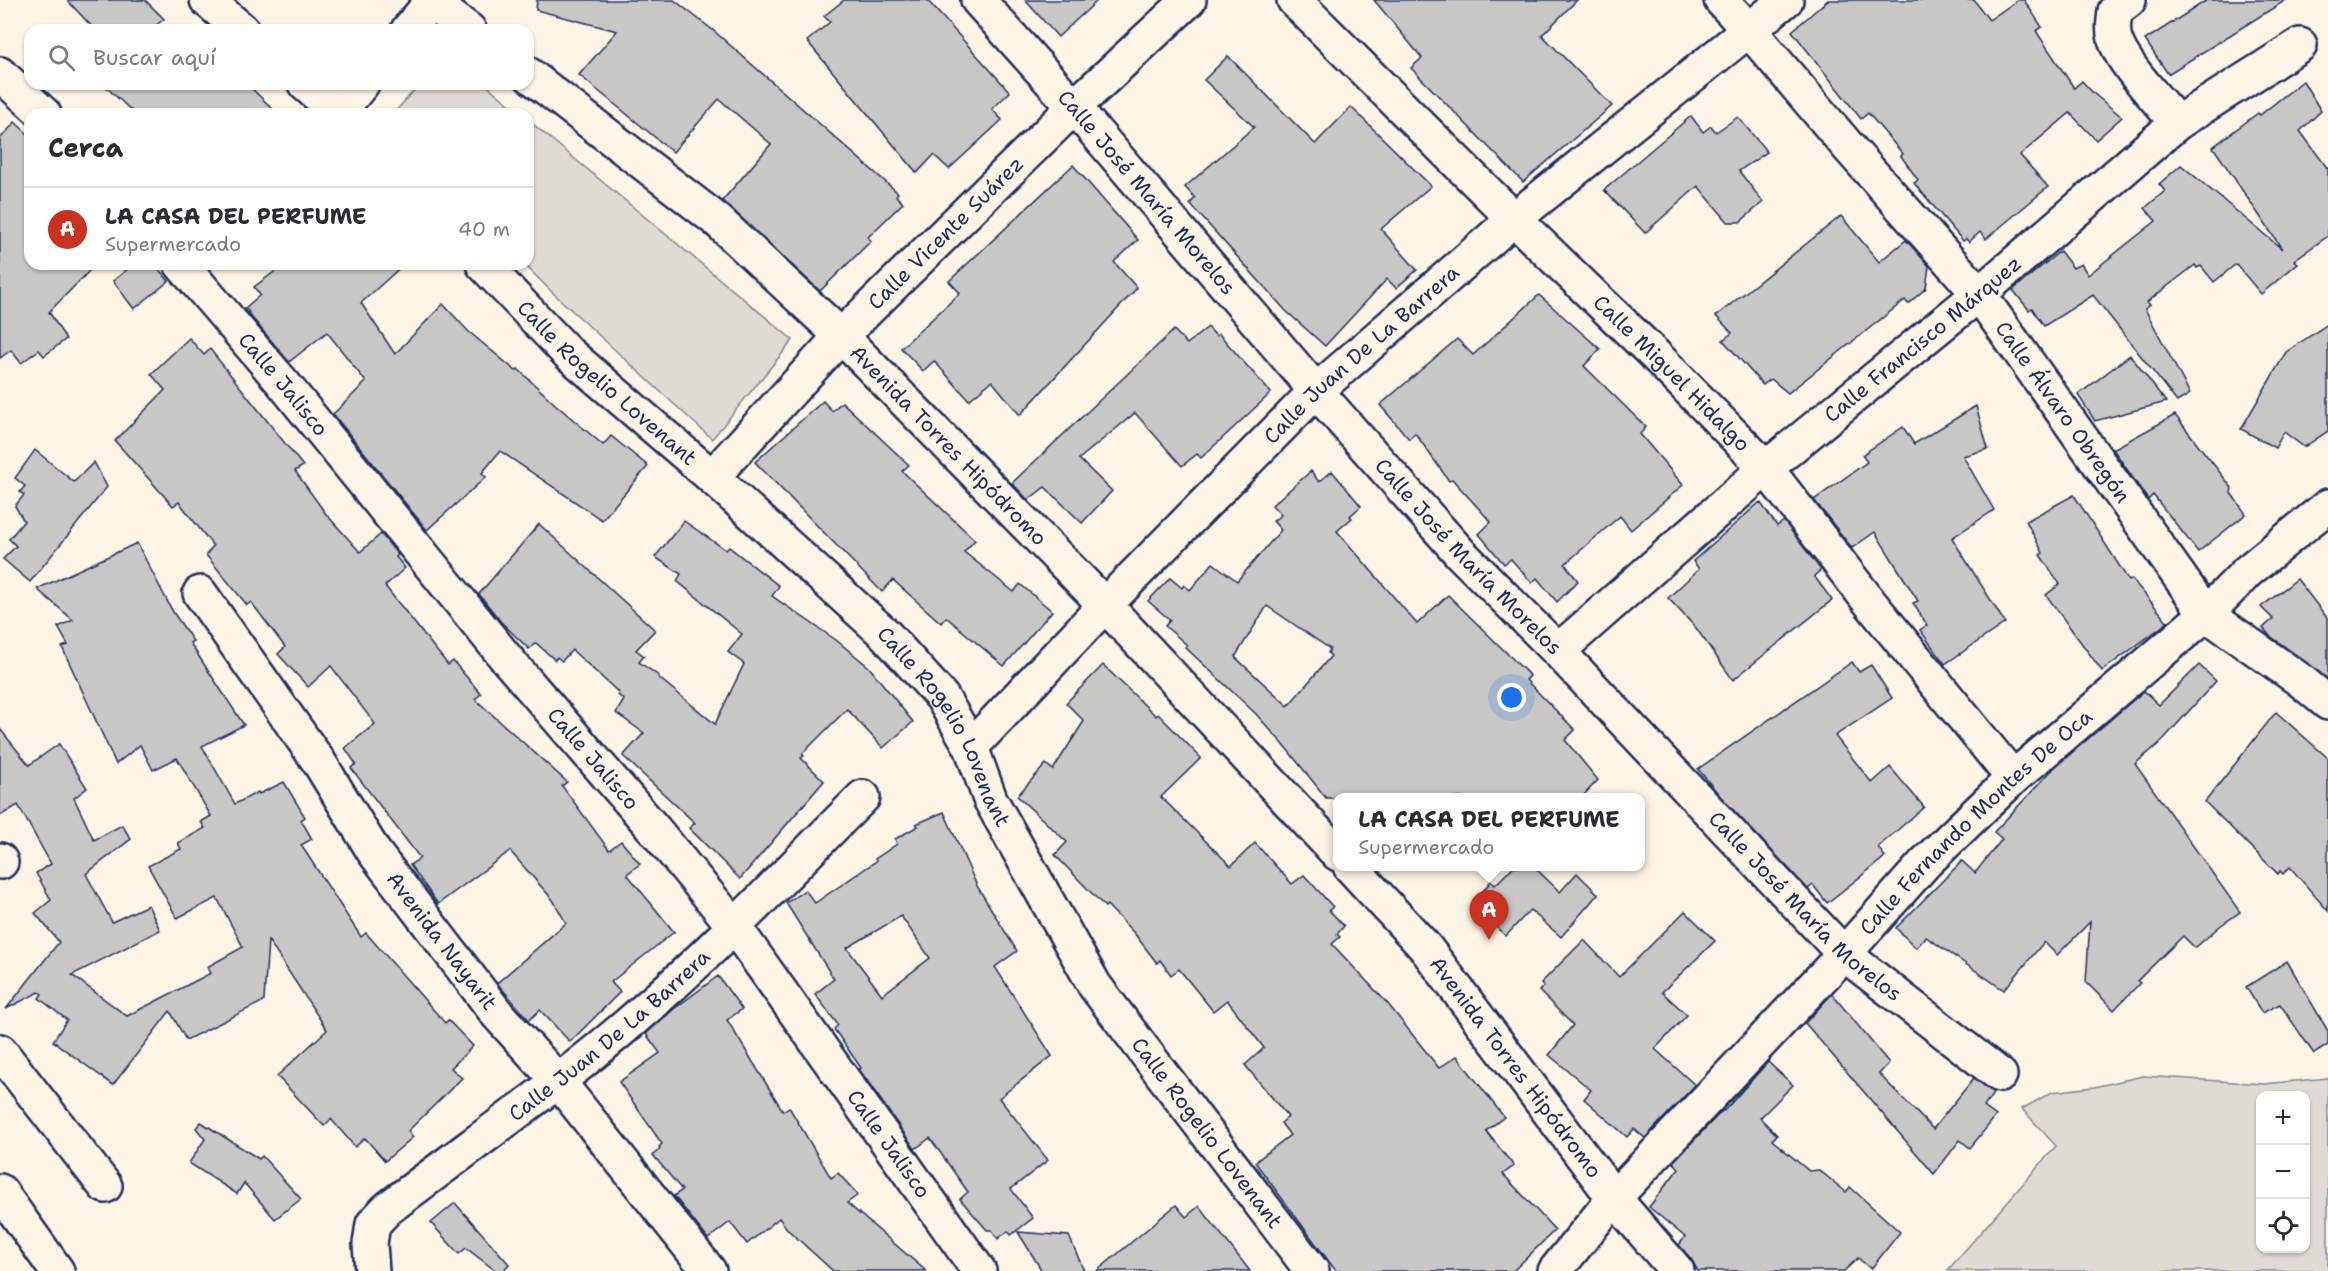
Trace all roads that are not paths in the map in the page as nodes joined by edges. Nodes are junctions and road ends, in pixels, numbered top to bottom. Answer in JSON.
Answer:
{"nodes":[{"id":1,"x":207,"y":0,"type":"edge"},
{"id":2,"x":978,"y":0,"type":"edge"},
{"id":3,"x":1189,"y":0,"type":"edge"},
{"id":4,"x":1294,"y":0,"type":"edge"},
{"id":5,"x":1721,"y":0,"type":"edge"},
{"id":6,"x":1786,"y":0,"type":"edge"},
{"id":7,"x":2129,"y":0,"type":"edge"},
{"id":8,"x":432,"y":1,"type":"edge"},
{"id":9,"x":235,"y":24,"type":"edge"},
{"id":10,"x":413,"y":24,"type":"edge"},
{"id":11,"x":461,"y":24,"type":"edge"},
{"id":12,"x":1750,"y":31,"type":"junction"},
{"id":13,"x":2300,"y":45,"type":"dead end"},
{"id":14,"x":0,"y":74,"type":"edge"},
{"id":15,"x":534,"y":79,"type":"edge"},
{"id":16,"x":312,"y":90,"type":"edge"},
{"id":17,"x":357,"y":90,"type":"edge"},
{"id":18,"x":1074,"y":107,"type":"junction"},
{"id":19,"x":37,"y":108,"type":"edge"},
{"id":20,"x":333,"y":108,"type":"edge"},
{"id":21,"x":343,"y":108,"type":"edge"},
{"id":22,"x":2177,"y":123,"type":"junction"},
{"id":23,"x":1514,"y":219,"type":"junction"},
{"id":24,"x":186,"y":270,"type":"edge"},
{"id":25,"x":489,"y":270,"type":"edge"},
{"id":26,"x":1979,"y":294,"type":"junction"},
{"id":27,"x":841,"y":336,"type":"junction"},
{"id":28,"x":1316,"y":392,"type":"junction"},
{"id":29,"x":1766,"y":468,"type":"junction"},
{"id":30,"x":712,"y":477,"type":"junction"},
{"id":31,"x":2328,"y":506,"type":"edge"},
{"id":32,"x":200,"y":593,"type":"dead end"},
{"id":33,"x":1106,"y":605,"type":"junction"},
{"id":34,"x":2206,"y":614,"type":"junction"},
{"id":35,"x":1558,"y":651,"type":"junction"},
{"id":36,"x":2328,"y":703,"type":"edge"},
{"id":37,"x":970,"y":747,"type":"junction"},
{"id":38,"x":2013,"y":778,"type":"junction"},
{"id":39,"x":863,"y":797,"type":"dead end"},
{"id":40,"x":1333,"y":849,"type":"edge"},
{"id":41,"x":1354,"y":871,"type":"edge"},
{"id":42,"x":734,"y":926,"type":"junction"},
{"id":43,"x":1844,"y":954,"type":"junction"},
{"id":44,"x":0,"y":1051,"type":"edge"},
{"id":45,"x":2000,"y":1075,"type":"dead end"},
{"id":46,"x":558,"y":1082,"type":"junction"},
{"id":47,"x":105,"y":1186,"type":"dead end"},
{"id":48,"x":0,"y":1191,"type":"edge"},
{"id":49,"x":1614,"y":1198,"type":"junction"},
{"id":50,"x":57,"y":1271,"type":"edge"},
{"id":51,"x":372,"y":1271,"type":"edge"},
{"id":52,"x":709,"y":1271,"type":"edge"},
{"id":53,"x":979,"y":1271,"type":"edge"},
{"id":54,"x":1312,"y":1271,"type":"edge"},
{"id":55,"x":1555,"y":1271,"type":"edge"},
{"id":56,"x":1677,"y":1271,"type":"edge"}],
"edges":[{"from":1,"to":9,"type":"street"},
{"from":2,"to":18,"type":"street","name":"Calle José María Morelos"},
{"from":3,"to":18,"type":"street","name":"Calle Vicente Suárez"},
{"from":4,"to":23,"type":"street","name":"Calle Miguel Hidalgo"},
{"from":5,"to":12,"type":"street","name":"Calle Álvaro Obregón"},
{"from":6,"to":12,"type":"street","name":"Calle Juan De La Barrera"},
{"from":7,"to":22,"type":"street"},
{"from":8,"to":10,"type":"street"},
{"from":8,"to":11,"type":"street"},
{"from":12,"to":23,"type":"street","name":"Calle Juan De La Barrera"},
{"from":12,"to":26,"type":"street","name":"Calle Álvaro Obregón"},
{"from":13,"to":22,"type":"street","name":"Calle Francisco Márquez"},
{"from":14,"to":19,"type":"street"},
{"from":15,"to":27,"type":"street","name":"Avenida Torres Hipódromo"},
{"from":16,"to":20,"type":"street"},
{"from":17,"to":21,"type":"street"},
{"from":18,"to":27,"type":"street","name":"Calle Vicente Suárez"},
{"from":18,"to":28,"type":"street","name":"Calle José María Morelos"},
{"from":22,"to":26,"type":"street","name":"Calle Francisco Márquez"},
{"from":23,"to":28,"type":"street","name":"Calle Juan De La Barrera"},
{"from":23,"to":29,"type":"street","name":"Calle Miguel Hidalgo"},
{"from":24,"to":42,"type":"street","name":"Calle Jalisco"},
{"from":25,"to":30,"type":"street","name":"Calle Rogelio Lovenant"},
{"from":26,"to":29,"type":"street","name":"Calle Francisco Márquez"},
{"from":26,"to":34,"type":"street","name":"Calle Álvaro Obregón"},
{"from":27,"to":30,"type":"street","name":"Calle Vicente Suárez"},
{"from":27,"to":33,"type":"street","name":"Avenida Torres Hipódromo"},
{"from":28,"to":33,"type":"street","name":"Calle Juan De La Barrera"},
{"from":28,"to":35,"type":"street","name":"Calle José María Morelos"},
{"from":29,"to":35,"type":"street","name":"Calle Francisco Márquez"},
{"from":29,"to":38,"type":"street","name":"Calle Miguel Hidalgo"},
{"from":30,"to":37,"type":"street","name":"Calle Rogelio Lovenant"},
{"from":31,"to":34,"type":"street","name":"Calle Fernando Montes De Oca"},
{"from":32,"to":46,"type":"street","name":"Avenida Nayarit"},
{"from":33,"to":37,"type":"street","name":"Calle Juan De La Barrera"},
{"from":33,"to":40,"type":"street","name":"Avenida Torres Hipódromo"},
{"from":34,"to":36,"type":"street","name":"Calle Álvaro Obregón"},
{"from":34,"to":38,"type":"street","name":"Calle Fernando Montes De Oca"},
{"from":35,"to":43,"type":"street","name":"Calle José María Morelos"},
{"from":37,"to":54,"type":"street","name":"Calle Rogelio Lovenant"},
{"from":38,"to":43,"type":"street","name":"Calle Fernando Montes De Oca"},
{"from":39,"to":42,"type":"street","name":"Calle Juan De La Barrera"},
{"from":41,"to":49,"type":"street","name":"Avenida Torres Hipódromo"},
{"from":42,"to":46,"type":"street","name":"Calle Juan De La Barrera"},
{"from":42,"to":53,"type":"street","name":"Calle Jalisco"},
{"from":43,"to":45,"type":"street","name":"Calle José María Morelos"},
{"from":43,"to":49,"type":"street","name":"Calle Fernando Montes De Oca"},
{"from":44,"to":47,"type":"street"},
{"from":46,"to":51,"type":"street","name":"Calle Juan De La Barrera"},
{"from":46,"to":52,"type":"street","name":"Avenida Nayarit"},
{"from":48,"to":50,"type":"street"},
{"from":49,"to":55,"type":"street","name":"Calle Fernando Montes De Oca"},
{"from":49,"to":56,"type":"street","name":"Avenida Torres Hipódromo"}]}
